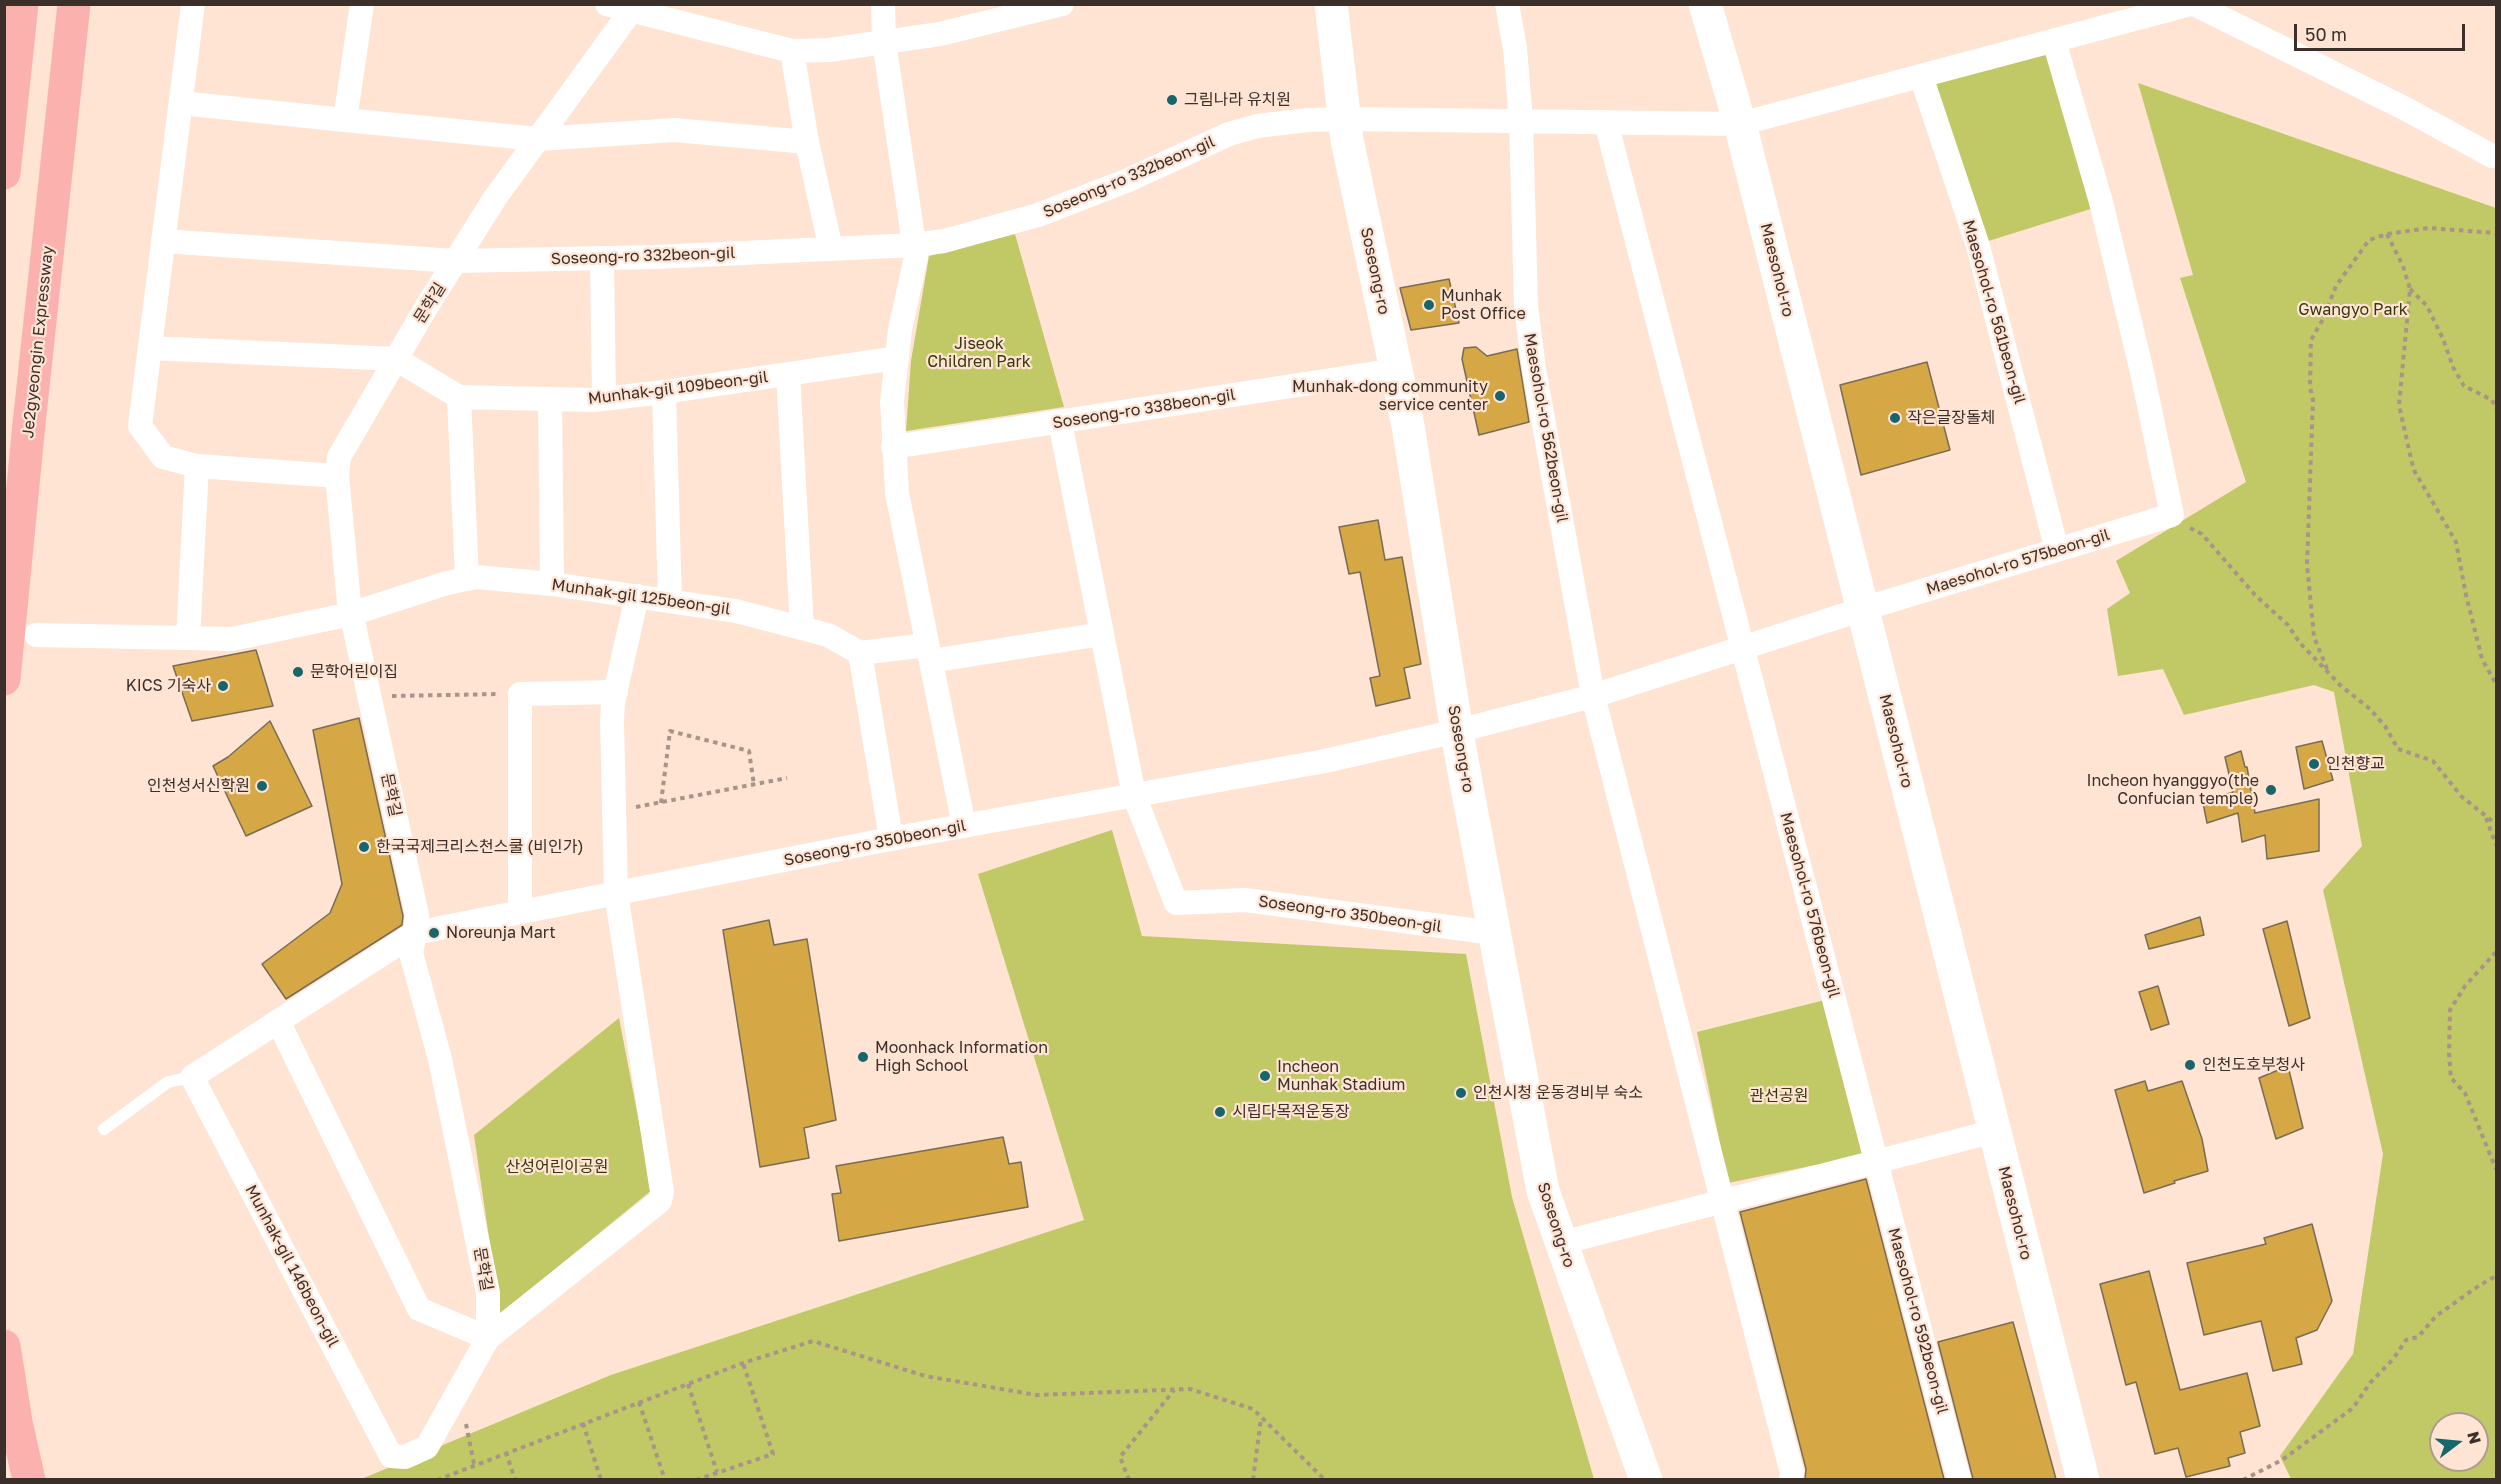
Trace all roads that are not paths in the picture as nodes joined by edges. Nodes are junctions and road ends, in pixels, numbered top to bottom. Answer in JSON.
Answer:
{"nodes":[{"id":1,"x":22,"y":4,"type":"edge"},
{"id":2,"x":74,"y":4,"type":"edge"},
{"id":3,"x":193,"y":4,"type":"edge"},
{"id":4,"x":362,"y":4,"type":"edge"},
{"id":5,"x":607,"y":4,"type":"edge"},
{"id":6,"x":883,"y":4,"type":"edge"},
{"id":7,"x":1062,"y":4,"type":"edge"},
{"id":8,"x":1331,"y":4,"type":"edge"},
{"id":9,"x":1507,"y":4,"type":"edge"},
{"id":10,"x":1706,"y":4,"type":"edge"},
{"id":11,"x":2192,"y":4,"type":"edge"},
{"id":12,"x":634,"y":7,"type":"edge"},
{"id":13,"x":2123,"y":13,"type":"edge"},
{"id":14,"x":2054,"y":40,"type":"junction"},
{"id":15,"x":884,"y":42,"type":"junction"},
{"id":16,"x":792,"y":51,"type":"junction"},
{"id":17,"x":1921,"y":76,"type":"junction"},
{"id":18,"x":181,"y":104,"type":"junction"},
{"id":19,"x":1345,"y":119,"type":"junction"},
{"id":20,"x":345,"y":120,"type":"junction"},
{"id":21,"x":1521,"y":121,"type":"junction"},
{"id":22,"x":1606,"y":122,"type":"junction"},
{"id":23,"x":1740,"y":124,"type":"junction"},
{"id":24,"x":538,"y":139,"type":"junction"},
{"id":25,"x":807,"y":142,"type":"junction"},
{"id":26,"x":2492,"y":156,"type":"dead end"},
{"id":27,"x":4,"y":173,"type":"edge"},
{"id":28,"x":164,"y":241,"type":"junction"},
{"id":29,"x":914,"y":245,"type":"junction"},
{"id":30,"x":831,"y":249,"type":"junction"},
{"id":31,"x":602,"y":258,"type":"junction"},
{"id":32,"x":456,"y":261,"type":"junction"},
{"id":33,"x":150,"y":348,"type":"junction"},
{"id":34,"x":897,"y":358,"type":"junction"},
{"id":35,"x":396,"y":359,"type":"junction"},
{"id":36,"x":1396,"y":370,"type":"junction"},
{"id":37,"x":788,"y":374,"type":"junction"},
{"id":38,"x":663,"y":392,"type":"junction"},
{"id":39,"x":459,"y":397,"type":"junction"},
{"id":40,"x":550,"y":399,"type":"junction"},
{"id":41,"x":604,"y":399,"type":"junction"},
{"id":42,"x":1060,"y":422,"type":"junction"},
{"id":43,"x":893,"y":447,"type":"junction"},
{"id":44,"x":197,"y":466,"type":"junction"},
{"id":45,"x":337,"y":476,"type":"junction"},
{"id":46,"x":2057,"y":550,"type":"junction"},
{"id":47,"x":467,"y":579,"type":"junction"},
{"id":48,"x":552,"y":584,"type":"junction"},
{"id":49,"x":637,"y":596,"type":"junction"},
{"id":50,"x":670,"y":601,"type":"junction"},
{"id":51,"x":1863,"y":609,"type":"junction"},
{"id":52,"x":351,"y":614,"type":"junction"},
{"id":53,"x":802,"y":628,"type":"junction"},
{"id":54,"x":1102,"y":634,"type":"junction"},
{"id":55,"x":36,"y":635,"type":"dead end"},
{"id":56,"x":188,"y":638,"type":"junction"},
{"id":57,"x":1743,"y":648,"type":"junction"},
{"id":58,"x":861,"y":653,"type":"junction"},
{"id":59,"x":929,"y":653,"type":"junction"},
{"id":60,"x":4,"y":679,"type":"edge"},
{"id":61,"x":616,"y":692,"type":"junction"},
{"id":62,"x":1593,"y":696,"type":"junction"},
{"id":63,"x":1457,"y":731,"type":"junction"},
{"id":64,"x":1134,"y":795,"type":"junction"},
{"id":65,"x":964,"y":826,"type":"junction"},
{"id":66,"x":891,"y":838,"type":"junction"},
{"id":67,"x":616,"y":893,"type":"junction"},
{"id":68,"x":520,"y":912,"type":"junction"},
{"id":69,"x":415,"y":933,"type":"junction"},
{"id":70,"x":1494,"y":933,"type":"junction"},
{"id":71,"x":278,"y":1021,"type":"junction"},
{"id":72,"x":192,"y":1077,"type":"junction"},
{"id":73,"x":104,"y":1129,"type":"dead end"},
{"id":74,"x":1995,"y":1131,"type":"junction"},
{"id":75,"x":1876,"y":1161,"type":"junction"},
{"id":76,"x":1722,"y":1201,"type":"junction"},
{"id":77,"x":1561,"y":1243,"type":"junction"},
{"id":78,"x":488,"y":1338,"type":"junction"},
{"id":79,"x":4,"y":1346,"type":"edge"},
{"id":80,"x":391,"y":1456,"type":"joint"},
{"id":81,"x":29,"y":1479,"type":"edge"},
{"id":82,"x":1646,"y":1479,"type":"edge"},
{"id":83,"x":1791,"y":1479,"type":"edge"},
{"id":84,"x":1959,"y":1479,"type":"edge"},
{"id":85,"x":2083,"y":1479,"type":"edge"}],
"edges":[{"from":1,"to":27,"type":"highway"},
{"from":2,"to":60,"type":"highway","name":"Je2gyeongin Expressway"},
{"from":3,"to":18,"type":"street"},
{"from":4,"to":20,"type":"street"},
{"from":5,"to":12,"type":"street"},
{"from":6,"to":15,"type":"street"},
{"from":7,"to":15,"type":"street"},
{"from":8,"to":19,"type":"street","name":"Soseong-ro"},
{"from":9,"to":21,"type":"street","name":"Maesohol-ro 562beon-gil"},
{"from":10,"to":23,"type":"street","name":"Maesohol-ro"},
{"from":11,"to":13,"type":"street"},
{"from":11,"to":26,"type":"street"},
{"from":12,"to":16,"type":"street"},
{"from":12,"to":24,"type":"street","name":"문학길"},
{"from":13,"to":14,"type":"street"},
{"from":14,"to":17,"type":"street"},
{"from":14,"to":46,"type":"street","name":"Maesohol-ro 575beon-gil"},
{"from":15,"to":16,"type":"street"},
{"from":15,"to":29,"type":"street"},
{"from":16,"to":25,"type":"street"},
{"from":17,"to":23,"type":"street"},
{"from":17,"to":46,"type":"street","name":"Maesohol-ro 561beon-gil"},
{"from":18,"to":20,"type":"street"},
{"from":18,"to":28,"type":"street"},
{"from":19,"to":21,"type":"street"},
{"from":19,"to":29,"type":"street","name":"Soseong-ro 332beon-gil"},
{"from":19,"to":36,"type":"street","name":"Soseong-ro"},
{"from":20,"to":24,"type":"street"},
{"from":21,"to":22,"type":"street"},
{"from":21,"to":62,"type":"street","name":"Maesohol-ro 562beon-gil"},
{"from":22,"to":23,"type":"street"},
{"from":22,"to":57,"type":"street"},
{"from":23,"to":51,"type":"street","name":"Maesohol-ro"},
{"from":24,"to":25,"type":"street"},
{"from":24,"to":32,"type":"street","name":"문학길"},
{"from":25,"to":30,"type":"street"},
{"from":28,"to":32,"type":"street","name":"Soseong-ro 332beon-gil"},
{"from":28,"to":33,"type":"street"},
{"from":29,"to":30,"type":"street","name":"Soseong-ro 332beon-gil"},
{"from":29,"to":34,"type":"street"},
{"from":30,"to":31,"type":"street","name":"Soseong-ro 332beon-gil"},
{"from":31,"to":32,"type":"street","name":"Soseong-ro 332beon-gil"},
{"from":31,"to":41,"type":"street"},
{"from":32,"to":35,"type":"street","name":"문학길"},
{"from":33,"to":35,"type":"street"},
{"from":33,"to":44,"type":"street"},
{"from":34,"to":37,"type":"street","name":"Munhak-gil 109beon-gil"},
{"from":34,"to":43,"type":"street"},
{"from":35,"to":39,"type":"street","name":"Munhak-gil 109beon-gil"},
{"from":35,"to":45,"type":"street","name":"문학길"},
{"from":36,"to":42,"type":"street","name":"Soseong-ro 338beon-gil"},
{"from":36,"to":63,"type":"street","name":"Soseong-ro"},
{"from":37,"to":38,"type":"street","name":"Munhak-gil 109beon-gil"},
{"from":37,"to":53,"type":"street"},
{"from":38,"to":41,"type":"street","name":"Munhak-gil 109beon-gil"},
{"from":38,"to":50,"type":"street"},
{"from":39,"to":40,"type":"street","name":"Munhak-gil 109beon-gil"},
{"from":39,"to":47,"type":"street"},
{"from":40,"to":41,"type":"street","name":"Munhak-gil 109beon-gil"},
{"from":40,"to":48,"type":"street"},
{"from":42,"to":43,"type":"street","name":"Soseong-ro 338beon-gil"},
{"from":42,"to":54,"type":"street","name":"Soseong-ro 350beon-gil"},
{"from":43,"to":59,"type":"street"},
{"from":44,"to":45,"type":"street"},
{"from":44,"to":56,"type":"street"},
{"from":45,"to":52,"type":"street","name":"문학길"},
{"from":46,"to":51,"type":"street","name":"Maesohol-ro 575beon-gil"},
{"from":47,"to":48,"type":"street","name":"Munhak-gil 125beon-gil"},
{"from":47,"to":52,"type":"street","name":"Munhak-gil 125beon-gil"},
{"from":48,"to":49,"type":"street","name":"Munhak-gil 125beon-gil"},
{"from":49,"to":50,"type":"street","name":"Munhak-gil 125beon-gil"},
{"from":49,"to":61,"type":"street"},
{"from":50,"to":53,"type":"street","name":"Munhak-gil 125beon-gil"},
{"from":51,"to":57,"type":"street"},
{"from":51,"to":74,"type":"street","name":"Maesohol-ro"},
{"from":52,"to":56,"type":"street","name":"Munhak-gil 125beon-gil"},
{"from":52,"to":69,"type":"street","name":"문학길"},
{"from":53,"to":58,"type":"street","name":"Munhak-gil 125beon-gil"},
{"from":54,"to":59,"type":"street"},
{"from":54,"to":64,"type":"street","name":"Soseong-ro 350beon-gil"},
{"from":55,"to":56,"type":"street","name":"Munhak-gil 125beon-gil"},
{"from":57,"to":62,"type":"street"},
{"from":57,"to":75,"type":"street","name":"Maesohol-ro 576beon-gil"},
{"from":58,"to":59,"type":"street"},
{"from":58,"to":66,"type":"street"},
{"from":59,"to":65,"type":"street"},
{"from":61,"to":67,"type":"street"},
{"from":61,"to":68,"type":"street"},
{"from":62,"to":63,"type":"street"},
{"from":62,"to":76,"type":"street"},
{"from":63,"to":64,"type":"street","name":"Soseong-ro 350beon-gil"},
{"from":63,"to":70,"type":"street","name":"Soseong-ro"},
{"from":64,"to":65,"type":"street","name":"Soseong-ro 350beon-gil"},
{"from":64,"to":70,"type":"street","name":"Soseong-ro 350beon-gil"},
{"from":65,"to":66,"type":"street","name":"Soseong-ro 350beon-gil"},
{"from":66,"to":67,"type":"street","name":"Soseong-ro 350beon-gil"},
{"from":67,"to":68,"type":"street","name":"Soseong-ro 350beon-gil"},
{"from":67,"to":78,"type":"street"},
{"from":68,"to":69,"type":"street","name":"Soseong-ro 350beon-gil"},
{"from":69,"to":71,"type":"street"},
{"from":69,"to":78,"type":"street","name":"문학길"},
{"from":70,"to":77,"type":"street","name":"Soseong-ro"},
{"from":71,"to":72,"type":"street"},
{"from":71,"to":78,"type":"street"},
{"from":72,"to":73,"type":"lane"},
{"from":72,"to":80,"type":"street","name":"Munhak-gil 146beon-gil"},
{"from":74,"to":75,"type":"street"},
{"from":74,"to":85,"type":"street","name":"Maesohol-ro"},
{"from":75,"to":76,"type":"street"},
{"from":75,"to":84,"type":"street","name":"Maesohol-ro 592beon-gil"},
{"from":76,"to":77,"type":"street"},
{"from":76,"to":83,"type":"street"},
{"from":77,"to":82,"type":"street","name":"Soseong-ro"},
{"from":78,"to":80,"type":"street","name":"문학길"},
{"from":79,"to":81,"type":"highway"}]}
